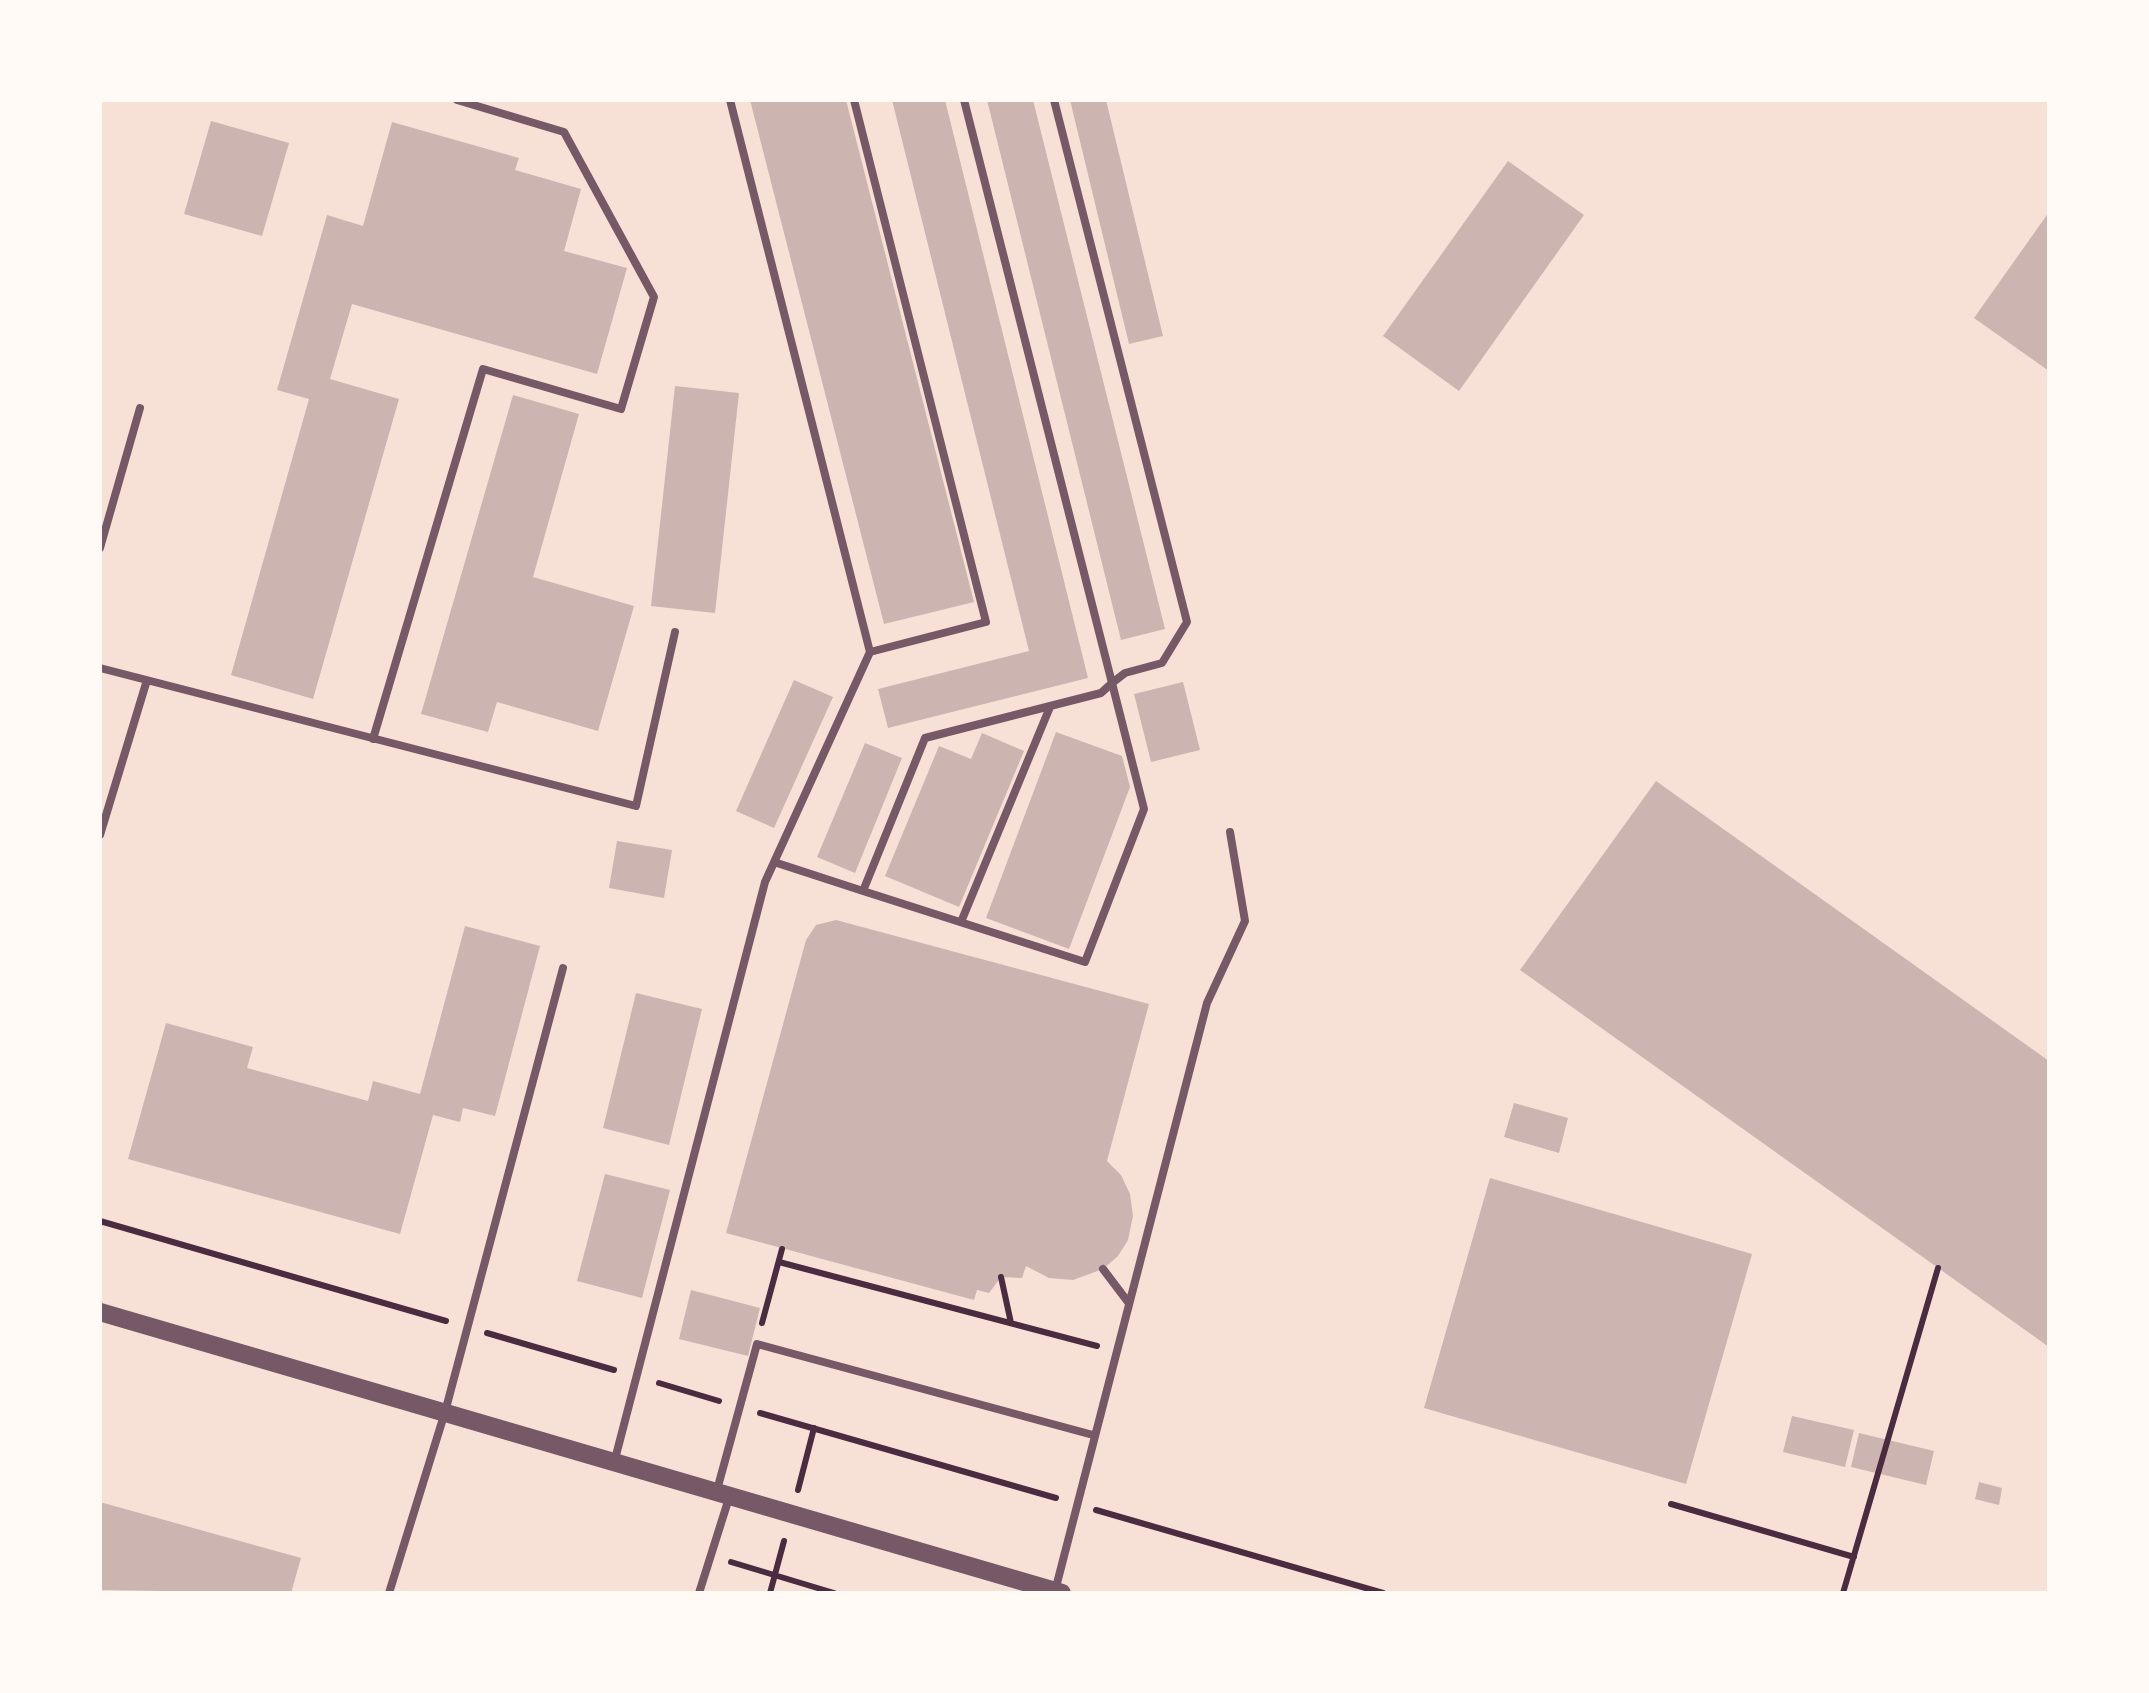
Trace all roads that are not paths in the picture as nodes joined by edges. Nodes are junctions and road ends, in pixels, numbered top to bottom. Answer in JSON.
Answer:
{"nodes":[{"id":1,"x":456,"y":100,"type":"edge"},
{"id":2,"x":730,"y":100,"type":"edge"},
{"id":3,"x":854,"y":100,"type":"edge"},
{"id":4,"x":964,"y":100,"type":"edge"},
{"id":5,"x":1054,"y":100,"type":"edge"},
{"id":6,"x":140,"y":408,"type":"dead end"},
{"id":7,"x":100,"y":548,"type":"edge"},
{"id":8,"x":675,"y":632,"type":"dead end"},
{"id":9,"x":870,"y":652,"type":"junction"},
{"id":10,"x":100,"y":668,"type":"edge"},
{"id":11,"x":147,"y":680,"type":"junction"},
{"id":12,"x":1112,"y":683,"type":"junction"},
{"id":13,"x":1050,"y":706,"type":"junction"},
{"id":14,"x":373,"y":739,"type":"junction"},
{"id":15,"x":100,"y":788,"type":"edge"},
{"id":16,"x":113,"y":792,"type":"junction"},
{"id":17,"x":1230,"y":832,"type":"dead end"},
{"id":18,"x":100,"y":835,"type":"edge"},
{"id":19,"x":774,"y":862,"type":"junction"},
{"id":20,"x":862,"y":891,"type":"junction"},
{"id":21,"x":960,"y":922,"type":"junction"},
{"id":22,"x":563,"y":968,"type":"dead end"},
{"id":23,"x":1104,"y":1269,"type":"dead end"},
{"id":24,"x":1128,"y":1302,"type":"junction"},
{"id":25,"x":100,"y":1312,"type":"edge"},
{"id":26,"x":444,"y":1412,"type":"junction"},
{"id":27,"x":1093,"y":1435,"type":"junction"},
{"id":28,"x":614,"y":1463,"type":"junction"},
{"id":29,"x":722,"y":1496,"type":"junction"},
{"id":30,"x":1058,"y":1592,"type":"edge"},
{"id":31,"x":390,"y":1593,"type":"edge"},
{"id":32,"x":698,"y":1593,"type":"edge"}],
"edges":[{"from":1,"to":14,"type":"lane"},
{"from":2,"to":9,"type":"lane"},
{"from":3,"to":9,"type":"lane"},
{"from":4,"to":12,"type":"lane"},
{"from":5,"to":12,"type":"lane"},
{"from":6,"to":7,"type":"lane"},
{"from":8,"to":14,"type":"lane"},
{"from":9,"to":19,"type":"lane"},
{"from":10,"to":11,"type":"lane"},
{"from":11,"to":14,"type":"lane"},
{"from":11,"to":16,"type":"lane"},
{"from":12,"to":13,"type":"lane"},
{"from":12,"to":21,"type":"lane"},
{"from":13,"to":20,"type":"lane"},
{"from":13,"to":21,"type":"lane"},
{"from":15,"to":16,"type":"lane"},
{"from":16,"to":18,"type":"lane"},
{"from":17,"to":24,"type":"lane"},
{"from":19,"to":20,"type":"lane"},
{"from":19,"to":28,"type":"lane"},
{"from":20,"to":21,"type":"lane"},
{"from":22,"to":26,"type":"lane"},
{"from":23,"to":24,"type":"lane"},
{"from":24,"to":27,"type":"lane"},
{"from":25,"to":26,"type":"street"},
{"from":26,"to":28,"type":"street"},
{"from":26,"to":31,"type":"lane"},
{"from":27,"to":29,"type":"lane"},
{"from":27,"to":30,"type":"lane"},
{"from":28,"to":29,"type":"street"},
{"from":29,"to":30,"type":"street"},
{"from":29,"to":32,"type":"lane"}]}
